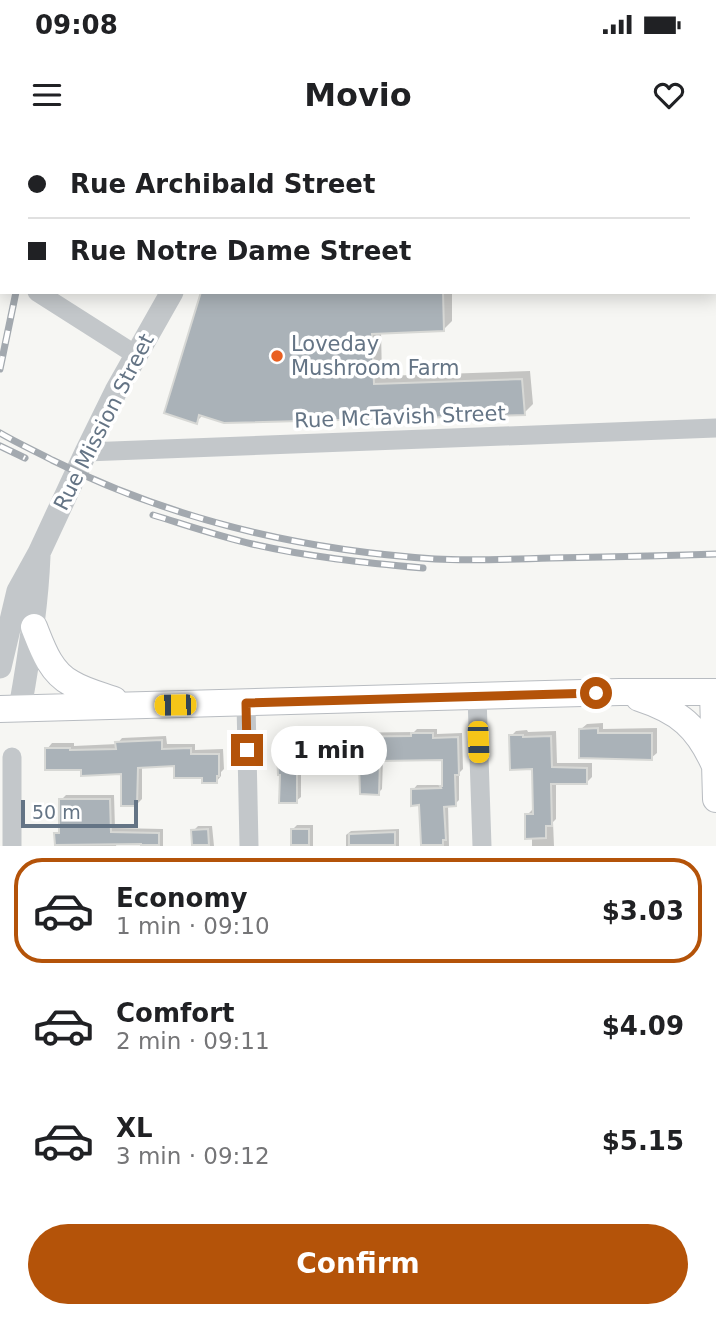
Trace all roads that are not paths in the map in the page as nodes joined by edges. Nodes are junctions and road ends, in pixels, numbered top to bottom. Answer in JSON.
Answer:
{"nodes":[{"id":1,"x":40,"y":294,"type":"edge"},
{"id":2,"x":171,"y":294,"type":"edge"},
{"id":3,"x":136,"y":355,"type":"junction"},
{"id":4,"x":716,"y":428,"type":"edge"},
{"id":5,"x":86,"y":452,"type":"junction"},
{"id":6,"x":39,"y":553,"type":"junction"},
{"id":7,"x":34,"y":626,"type":"junction"},
{"id":8,"x":0,"y":667,"type":"edge"},
{"id":9,"x":620,"y":692,"type":"junction"},
{"id":10,"x":714,"y":692,"type":"edge"},
{"id":11,"x":477,"y":697,"type":"junction"},
{"id":12,"x":246,"y":703,"type":"junction"},
{"id":13,"x":128,"y":706,"type":"junction"},
{"id":14,"x":10,"y":708,"type":"edge"},
{"id":15,"x":12,"y":757,"type":"dead end"},
{"id":16,"x":715,"y":766,"type":"edge"},
{"id":17,"x":716,"y":799,"type":"edge"},
{"id":18,"x":12,"y":845,"type":"edge"},
{"id":19,"x":249,"y":845,"type":"edge"},
{"id":20,"x":482,"y":845,"type":"edge"}],
"edges":[{"from":1,"to":3,"type":"street"},
{"from":2,"to":3,"type":"street","name":"Rue Mission Street"},
{"from":3,"to":5,"type":"street","name":"Rue Mission Street"},
{"from":4,"to":5,"type":"street","name":"Rue McTavish Street"},
{"from":5,"to":6,"type":"street","name":"Rue Mission Street"},
{"from":6,"to":7,"type":"street","name":"Rue Mission Street"},
{"from":6,"to":8,"type":"street","name":"Rue Mission Street"},
{"from":7,"to":13,"type":"main road"},
{"from":7,"to":14,"type":"street","name":"Rue Mission Street"},
{"from":9,"to":10,"type":"main road"},
{"from":9,"to":11,"type":"main road"},
{"from":9,"to":16,"type":"main road"},
{"from":10,"to":16,"type":"main road"},
{"from":11,"to":12,"type":"main road"},
{"from":11,"to":20,"type":"street"},
{"from":12,"to":13,"type":"main road"},
{"from":12,"to":19,"type":"street"},
{"from":13,"to":14,"type":"main road"},
{"from":15,"to":18,"type":"street"},
{"from":16,"to":17,"type":"main road"}]}
